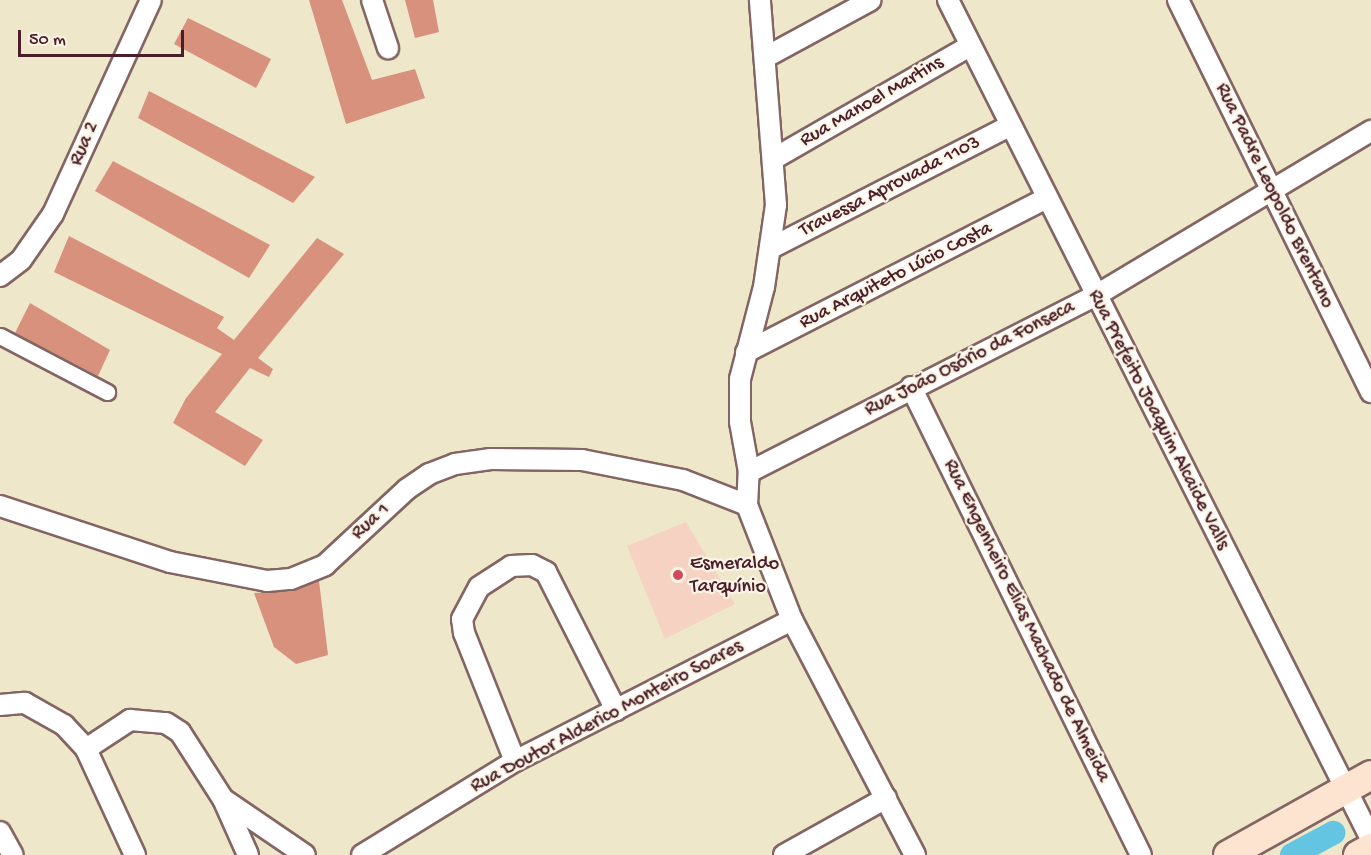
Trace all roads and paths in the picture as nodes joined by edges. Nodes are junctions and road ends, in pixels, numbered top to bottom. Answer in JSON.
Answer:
{"nodes":[{"id":1,"x":151,"y":0,"type":"edge"},
{"id":2,"x":372,"y":0,"type":"edge"},
{"id":3,"x":760,"y":0,"type":"edge"},
{"id":4,"x":872,"y":0,"type":"edge"},
{"id":5,"x":948,"y":0,"type":"edge"},
{"id":6,"x":1178,"y":0,"type":"edge"},
{"id":7,"x":970,"y":46,"type":"junction"},
{"id":8,"x":388,"y":48,"type":"dead end"},
{"id":9,"x":766,"y":57,"type":"junction"},
{"id":10,"x":1009,"y":126,"type":"junction"},
{"id":11,"x":1371,"y":131,"type":"edge"},
{"id":12,"x":775,"y":158,"type":"junction"},
{"id":13,"x":1272,"y":191,"type":"junction"},
{"id":14,"x":1046,"y":199,"type":"junction"},
{"id":15,"x":771,"y":248,"type":"junction"},
{"id":16,"x":0,"y":276,"type":"edge"},
{"id":17,"x":1095,"y":296,"type":"junction"},
{"id":18,"x":0,"y":336,"type":"edge"},
{"id":19,"x":746,"y":352,"type":"junction"},
{"id":20,"x":911,"y":387,"type":"junction"},
{"id":21,"x":107,"y":392,"type":"dead end"},
{"id":22,"x":1371,"y":392,"type":"edge"},
{"id":23,"x":749,"y":472,"type":"junction"},
{"id":24,"x":747,"y":505,"type":"junction"},
{"id":25,"x":0,"y":506,"type":"edge"},
{"id":26,"x":792,"y":620,"type":"junction"},
{"id":27,"x":0,"y":705,"type":"edge"},
{"id":28,"x":616,"y":710,"type":"junction"},
{"id":29,"x":86,"y":749,"type":"junction"},
{"id":30,"x":515,"y":761,"type":"junction"},
{"id":31,"x":1371,"y":775,"type":"edge"},
{"id":32,"x":1346,"y":789,"type":"junction"},
{"id":33,"x":886,"y":798,"type":"junction"},
{"id":34,"x":223,"y":799,"type":"junction"},
{"id":35,"x":0,"y":832,"type":"edge"},
{"id":36,"x":1371,"y":839,"type":"edge"},
{"id":37,"x":1371,"y":848,"type":"edge"},
{"id":38,"x":13,"y":855,"type":"edge"},
{"id":39,"x":135,"y":855,"type":"edge"},
{"id":40,"x":248,"y":855,"type":"edge"},
{"id":41,"x":305,"y":855,"type":"edge"},
{"id":42,"x":362,"y":855,"type":"edge"},
{"id":43,"x":784,"y":855,"type":"edge"},
{"id":44,"x":915,"y":855,"type":"edge"},
{"id":45,"x":1141,"y":855,"type":"edge"},
{"id":46,"x":1228,"y":855,"type":"edge"},
{"id":47,"x":1358,"y":855,"type":"edge"}],
"edges":[{"from":1,"to":16,"type":"street","name":"Rua 2"},
{"from":2,"to":8,"type":"street"},
{"from":3,"to":9,"type":"street"},
{"from":4,"to":9,"type":"street"},
{"from":5,"to":7,"type":"street","name":"Rua Prefeito Joaquim Alcaide Valls"},
{"from":6,"to":13,"type":"street","name":"Rua Padre Leopoldo Brentano"},
{"from":7,"to":10,"type":"street","name":"Rua Prefeito Joaquim Alcaide Valls"},
{"from":7,"to":12,"type":"street","name":"Rua Manoel Martins"},
{"from":9,"to":12,"type":"street"},
{"from":10,"to":14,"type":"street","name":"Rua Prefeito Joaquim Alcaide Valls"},
{"from":10,"to":15,"type":"street","name":"Travessa Aprovada 1103"},
{"from":11,"to":13,"type":"street","name":"Rua João Osório da Fonseca"},
{"from":12,"to":15,"type":"street"},
{"from":13,"to":17,"type":"street","name":"Rua João Osório da Fonseca"},
{"from":13,"to":22,"type":"street","name":"Rua Padre Leopoldo Brentano"},
{"from":14,"to":17,"type":"street","name":"Rua Prefeito Joaquim Alcaide Valls"},
{"from":14,"to":19,"type":"street","name":"Rua Arquiteto Lúcio Costa"},
{"from":15,"to":19,"type":"street"},
{"from":17,"to":20,"type":"street","name":"Rua João Osório da Fonseca"},
{"from":17,"to":32,"type":"street","name":"Rua Prefeito Joaquim Alcaide Valls"},
{"from":18,"to":21,"type":"street"},
{"from":19,"to":23,"type":"street"},
{"from":20,"to":23,"type":"street","name":"Rua João Osório da Fonseca"},
{"from":20,"to":45,"type":"street","name":"Rua Engenheiro Elias Machado de Almeida"},
{"from":23,"to":24,"type":"street"},
{"from":24,"to":25,"type":"street","name":"Rua 1"},
{"from":24,"to":26,"type":"street"},
{"from":26,"to":28,"type":"street","name":"Rua Doutor Alderico Monteiro Soares"},
{"from":26,"to":33,"type":"street"},
{"from":27,"to":29,"type":"street"},
{"from":28,"to":30,"type":"street","name":"Rua Doutor Alderico Monteiro Soares"},
{"from":28,"to":30,"type":"street"},
{"from":29,"to":34,"type":"street"},
{"from":29,"to":39,"type":"street"},
{"from":30,"to":42,"type":"street","name":"Rua Doutor Alderico Monteiro Soares"},
{"from":31,"to":32,"type":"main road"},
{"from":32,"to":36,"type":"street","name":"Rua Prefeito Joaquim Alcaide Valls"},
{"from":32,"to":46,"type":"main road"},
{"from":33,"to":43,"type":"street"},
{"from":33,"to":44,"type":"street"},
{"from":34,"to":40,"type":"street"},
{"from":34,"to":41,"type":"street"},
{"from":35,"to":38,"type":"street"},
{"from":37,"to":47,"type":"main road"}]}
